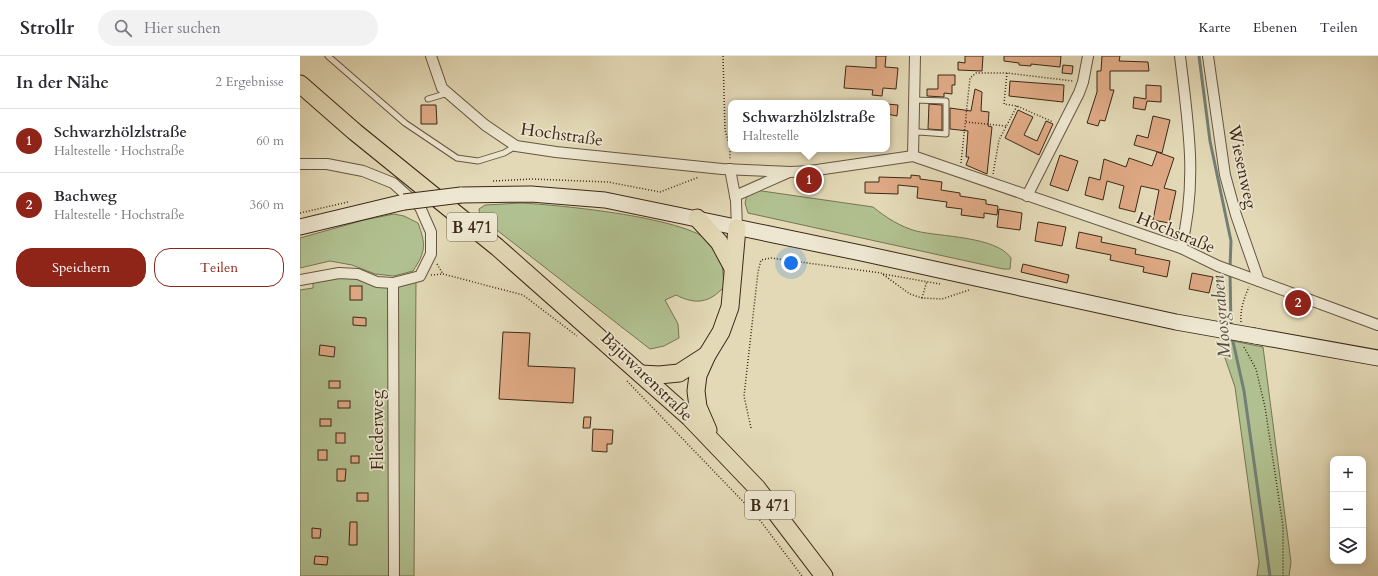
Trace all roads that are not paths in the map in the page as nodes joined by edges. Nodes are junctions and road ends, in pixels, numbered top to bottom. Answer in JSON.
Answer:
{"nodes":[{"id":1,"x":328,"y":56,"type":"edge"},
{"id":2,"x":431,"y":56,"type":"edge"},
{"id":3,"x":915,"y":56,"type":"edge"},
{"id":4,"x":1088,"y":56,"type":"edge"},
{"id":5,"x":1180,"y":56,"type":"edge"},
{"id":6,"x":1208,"y":56,"type":"edge"},
{"id":7,"x":300,"y":84,"type":"edge"},
{"id":8,"x":448,"y":93,"type":"junction"},
{"id":9,"x":428,"y":99,"type":"dead end"},
{"id":10,"x":914,"y":100,"type":"junction"},
{"id":11,"x":914,"y":134,"type":"junction"},
{"id":12,"x":516,"y":146,"type":"junction"},
{"id":13,"x":913,"y":156,"type":"junction"},
{"id":14,"x":300,"y":164,"type":"edge"},
{"id":15,"x":730,"y":169,"type":"junction"},
{"id":16,"x":791,"y":172,"type":"junction"},
{"id":17,"x":735,"y":196,"type":"junction"},
{"id":18,"x":1027,"y":196,"type":"junction"},
{"id":19,"x":697,"y":218,"type":"junction"},
{"id":20,"x":300,"y":228,"type":"edge"},
{"id":21,"x":737,"y":228,"type":"junction"},
{"id":22,"x":1182,"y":248,"type":"junction"},
{"id":23,"x":733,"y":268,"type":"junction"},
{"id":24,"x":300,"y":280,"type":"edge"},
{"id":25,"x":393,"y":283,"type":"junction"},
{"id":26,"x":1254,"y":283,"type":"junction"},
{"id":27,"x":1378,"y":325,"type":"edge"},
{"id":28,"x":707,"y":355,"type":"junction"},
{"id":29,"x":1378,"y":358,"type":"edge"},
{"id":30,"x":634,"y":377,"type":"junction"},
{"id":31,"x":712,"y":440,"type":"junction"},
{"id":32,"x":394,"y":576,"type":"edge"},
{"id":33,"x":824,"y":576,"type":"edge"}],
"edges":[{"from":1,"to":12,"type":"lane"},
{"from":2,"to":8,"type":"street","name":"Hochstraße"},
{"from":3,"to":10,"type":"street"},
{"from":4,"to":18,"type":"street"},
{"from":5,"to":22,"type":"street"},
{"from":6,"to":26,"type":"street","name":"Wiesenweg"},
{"from":7,"to":30,"type":"highway","number":"B 471"},
{"from":8,"to":9,"type":"lane"},
{"from":8,"to":12,"type":"street","name":"Hochstraße"},
{"from":10,"to":11,"type":"street"},
{"from":10,"to":11,"type":"lane"},
{"from":11,"to":13,"type":"street"},
{"from":12,"to":15,"type":"street","name":"Hochstraße"},
{"from":13,"to":16,"type":"street","name":"Hochstraße"},
{"from":13,"to":18,"type":"street","name":"Hochstraße"},
{"from":14,"to":25,"type":"street"},
{"from":15,"to":16,"type":"street","name":"Hochstraße"},
{"from":15,"to":17,"type":"street"},
{"from":16,"to":17,"type":"street"},
{"from":17,"to":21,"type":"street"},
{"from":18,"to":22,"type":"street","name":"Hochstraße"},
{"from":19,"to":20,"type":"main road","bridge":true},
{"from":19,"to":21,"type":"main road"},
{"from":19,"to":23,"type":"highway"},
{"from":21,"to":23,"type":"highway"},
{"from":21,"to":29,"type":"main road","bridge":true},
{"from":22,"to":26,"type":"street","name":"Hochstraße"},
{"from":23,"to":28,"type":"highway"},
{"from":24,"to":25,"type":"street"},
{"from":25,"to":32,"type":"street","name":"Fliederweg"},
{"from":26,"to":27,"type":"street","name":"Hochstraße"},
{"from":28,"to":30,"type":"highway"},
{"from":28,"to":31,"type":"highway"},
{"from":30,"to":31,"type":"highway","number":"B 471"},
{"from":31,"to":33,"type":"highway","number":"B 471"}]}
